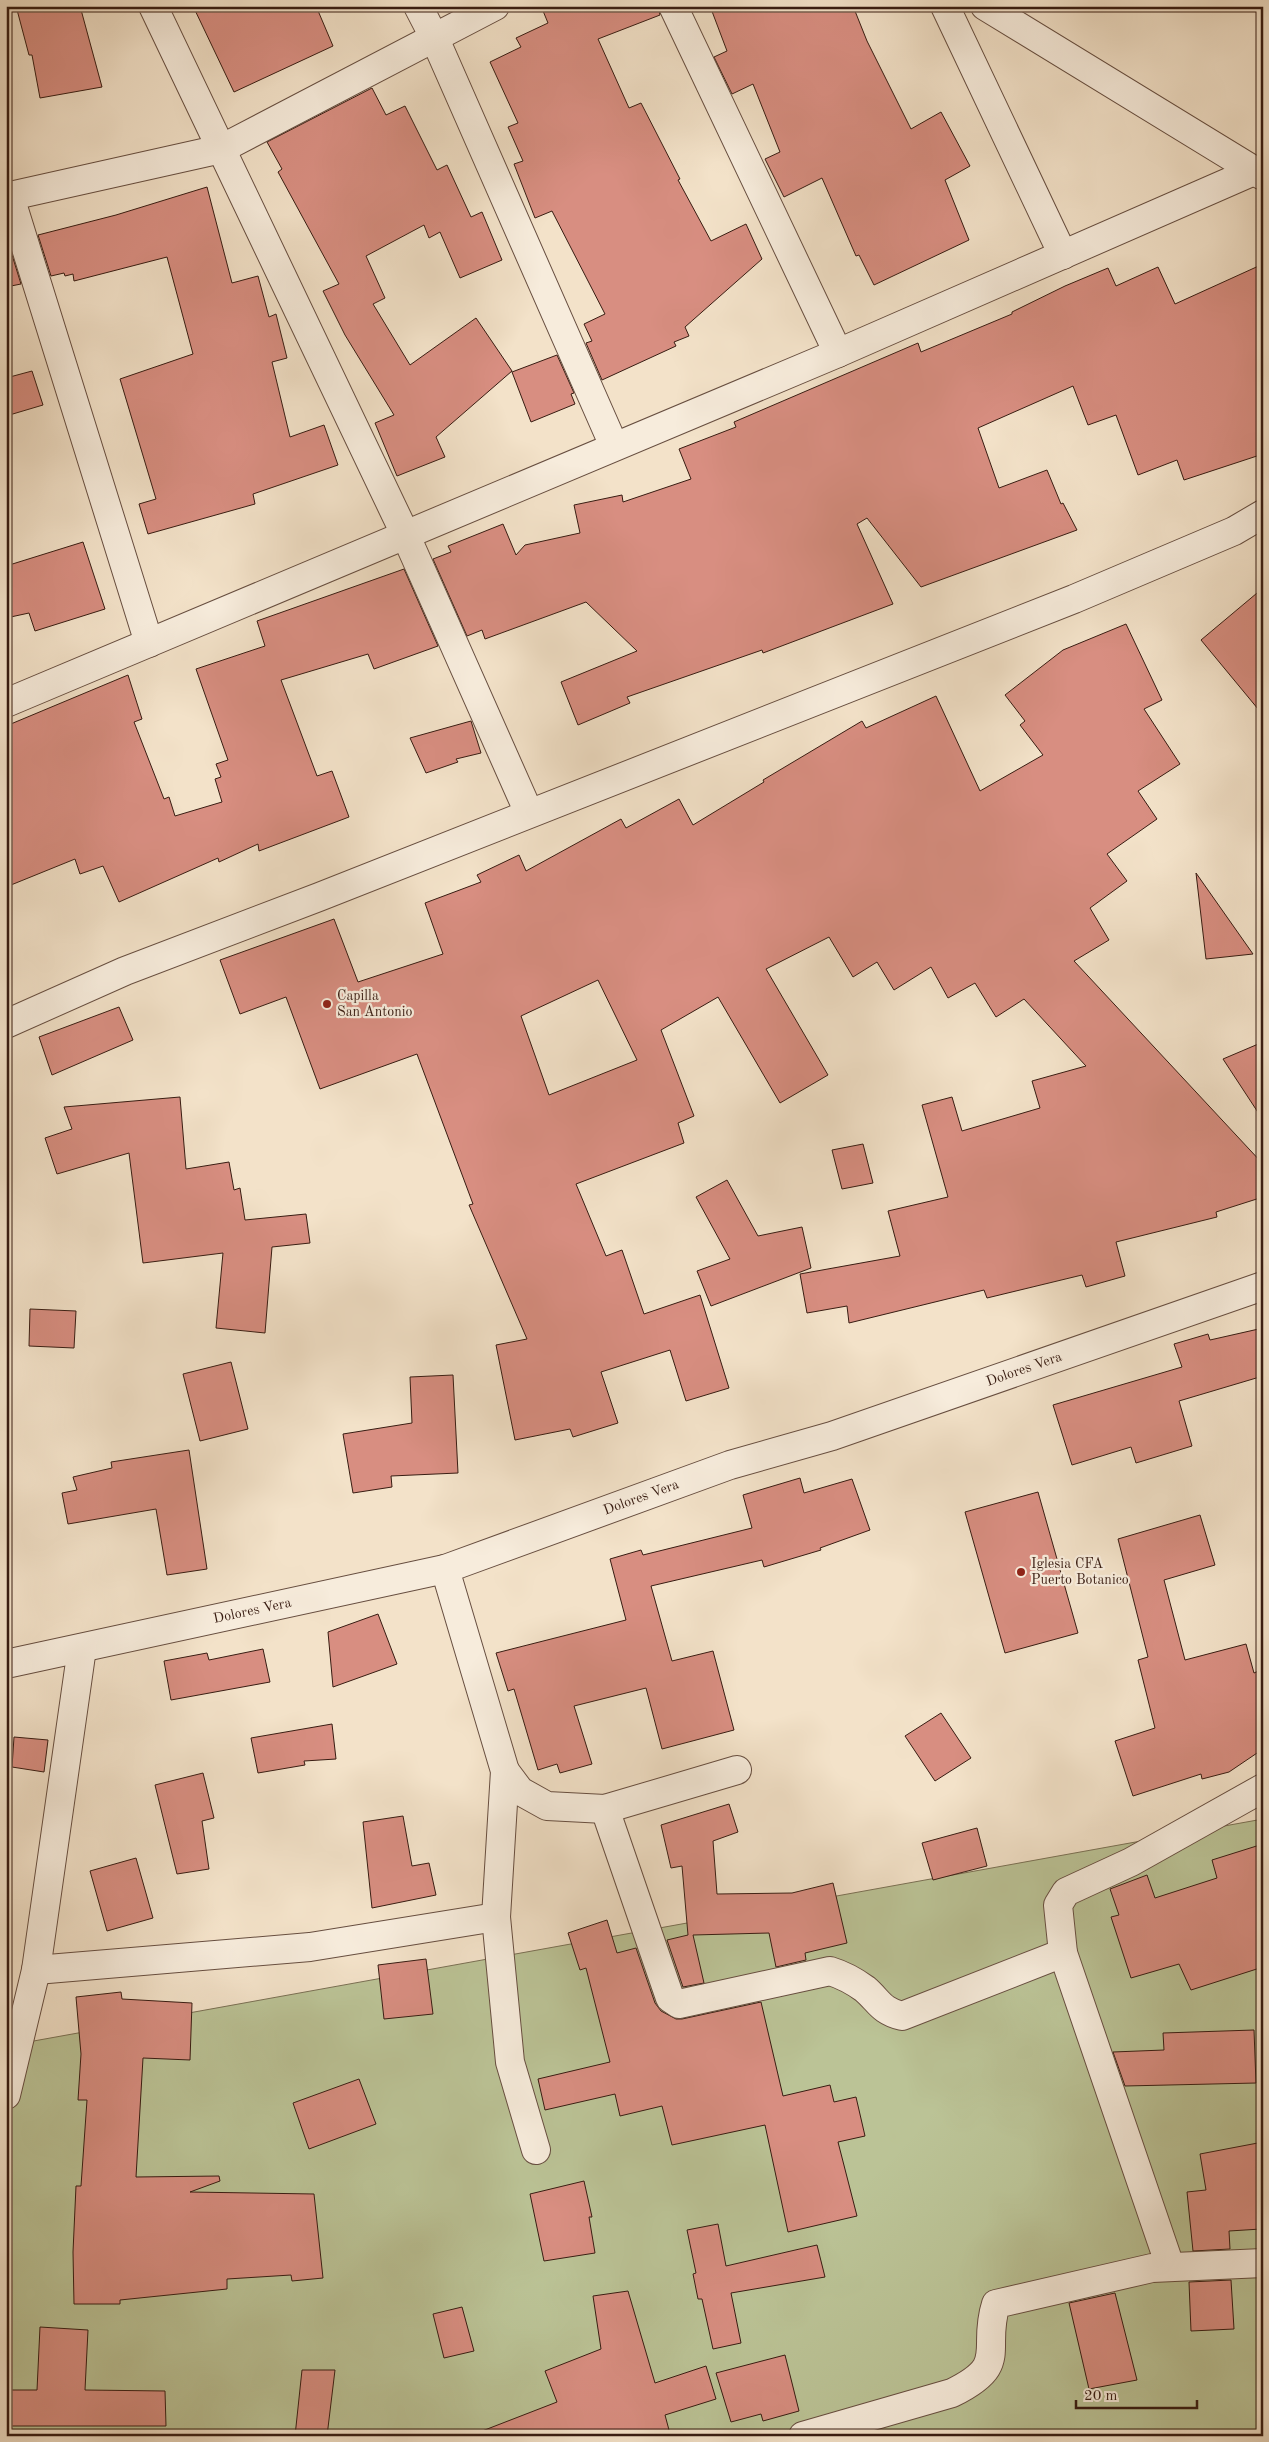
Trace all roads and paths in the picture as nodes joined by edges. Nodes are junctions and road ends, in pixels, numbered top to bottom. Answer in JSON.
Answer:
{"nodes":[{"id":1,"x":152,"y":6,"type":"edge"},
{"id":2,"x":418,"y":6,"type":"edge"},
{"id":3,"x":495,"y":6,"type":"edge"},
{"id":4,"x":674,"y":6,"type":"edge"},
{"id":5,"x":945,"y":6,"type":"edge"},
{"id":6,"x":984,"y":6,"type":"edge"},
{"id":7,"x":435,"y":39,"type":"junction"},
{"id":8,"x":221,"y":149,"type":"junction"},
{"id":9,"x":1259,"y":174,"type":"edge"},
{"id":10,"x":8,"y":197,"type":"edge"},
{"id":11,"x":1063,"y":255,"type":"junction"},
{"id":12,"x":838,"y":353,"type":"junction"},
{"id":13,"x":614,"y":446,"type":"junction"},
{"id":14,"x":1263,"y":514,"type":"edge"},
{"id":15,"x":406,"y":536,"type":"junction"},
{"id":16,"x":149,"y":643,"type":"junction"},
{"id":17,"x":6,"y":703,"type":"edge"},
{"id":18,"x":529,"y":812,"type":"junction"},
{"id":19,"x":6,"y":1024,"type":"edge"},
{"id":20,"x":1263,"y":1286,"type":"edge"},
{"id":21,"x":445,"y":1569,"type":"junction"},
{"id":22,"x":82,"y":1648,"type":"junction"},
{"id":23,"x":6,"y":1664,"type":"edge"},
{"id":24,"x":737,"y":1770,"type":"dead end"},
{"id":25,"x":505,"y":1771,"type":"junction"},
{"id":26,"x":1263,"y":1788,"type":"edge"},
{"id":27,"x":605,"y":1809,"type":"junction"},
{"id":28,"x":496,"y":1917,"type":"junction"},
{"id":29,"x":1063,"y":1952,"type":"junction"},
{"id":30,"x":36,"y":1970,"type":"junction"},
{"id":31,"x":6,"y":2095,"type":"edge"},
{"id":32,"x":536,"y":2150,"type":"dead end"},
{"id":33,"x":1263,"y":2263,"type":"edge"},
{"id":34,"x":1170,"y":2266,"type":"junction"},
{"id":35,"x":803,"y":2436,"type":"edge"}],
"edges":[{"from":1,"to":8,"type":"street"},
{"from":2,"to":7,"type":"street"},
{"from":3,"to":7,"type":"street"},
{"from":4,"to":12,"type":"street"},
{"from":5,"to":11,"type":"street"},
{"from":6,"to":9,"type":"street"},
{"from":7,"to":8,"type":"street"},
{"from":7,"to":13,"type":"street"},
{"from":8,"to":10,"type":"street"},
{"from":8,"to":15,"type":"street"},
{"from":9,"to":11,"type":"street"},
{"from":10,"to":16,"type":"street"},
{"from":11,"to":12,"type":"street"},
{"from":12,"to":13,"type":"street"},
{"from":13,"to":15,"type":"street"},
{"from":14,"to":18,"type":"street"},
{"from":15,"to":16,"type":"street"},
{"from":15,"to":18,"type":"street"},
{"from":16,"to":17,"type":"street"},
{"from":18,"to":19,"type":"street"},
{"from":20,"to":21,"type":"street","name":"Dolores Vera"},
{"from":21,"to":22,"type":"street","name":"Dolores Vera"},
{"from":21,"to":25,"type":"street"},
{"from":22,"to":23,"type":"street","name":"Dolores Vera"},
{"from":22,"to":30,"type":"street"},
{"from":24,"to":27,"type":"street"},
{"from":25,"to":27,"type":"street"},
{"from":25,"to":28,"type":"street"},
{"from":26,"to":29,"type":"street"},
{"from":27,"to":29,"type":"street"},
{"from":28,"to":30,"type":"street"},
{"from":28,"to":32,"type":"street"},
{"from":29,"to":34,"type":"street"},
{"from":30,"to":31,"type":"street"},
{"from":33,"to":34,"type":"street"},
{"from":34,"to":35,"type":"street"}]}
